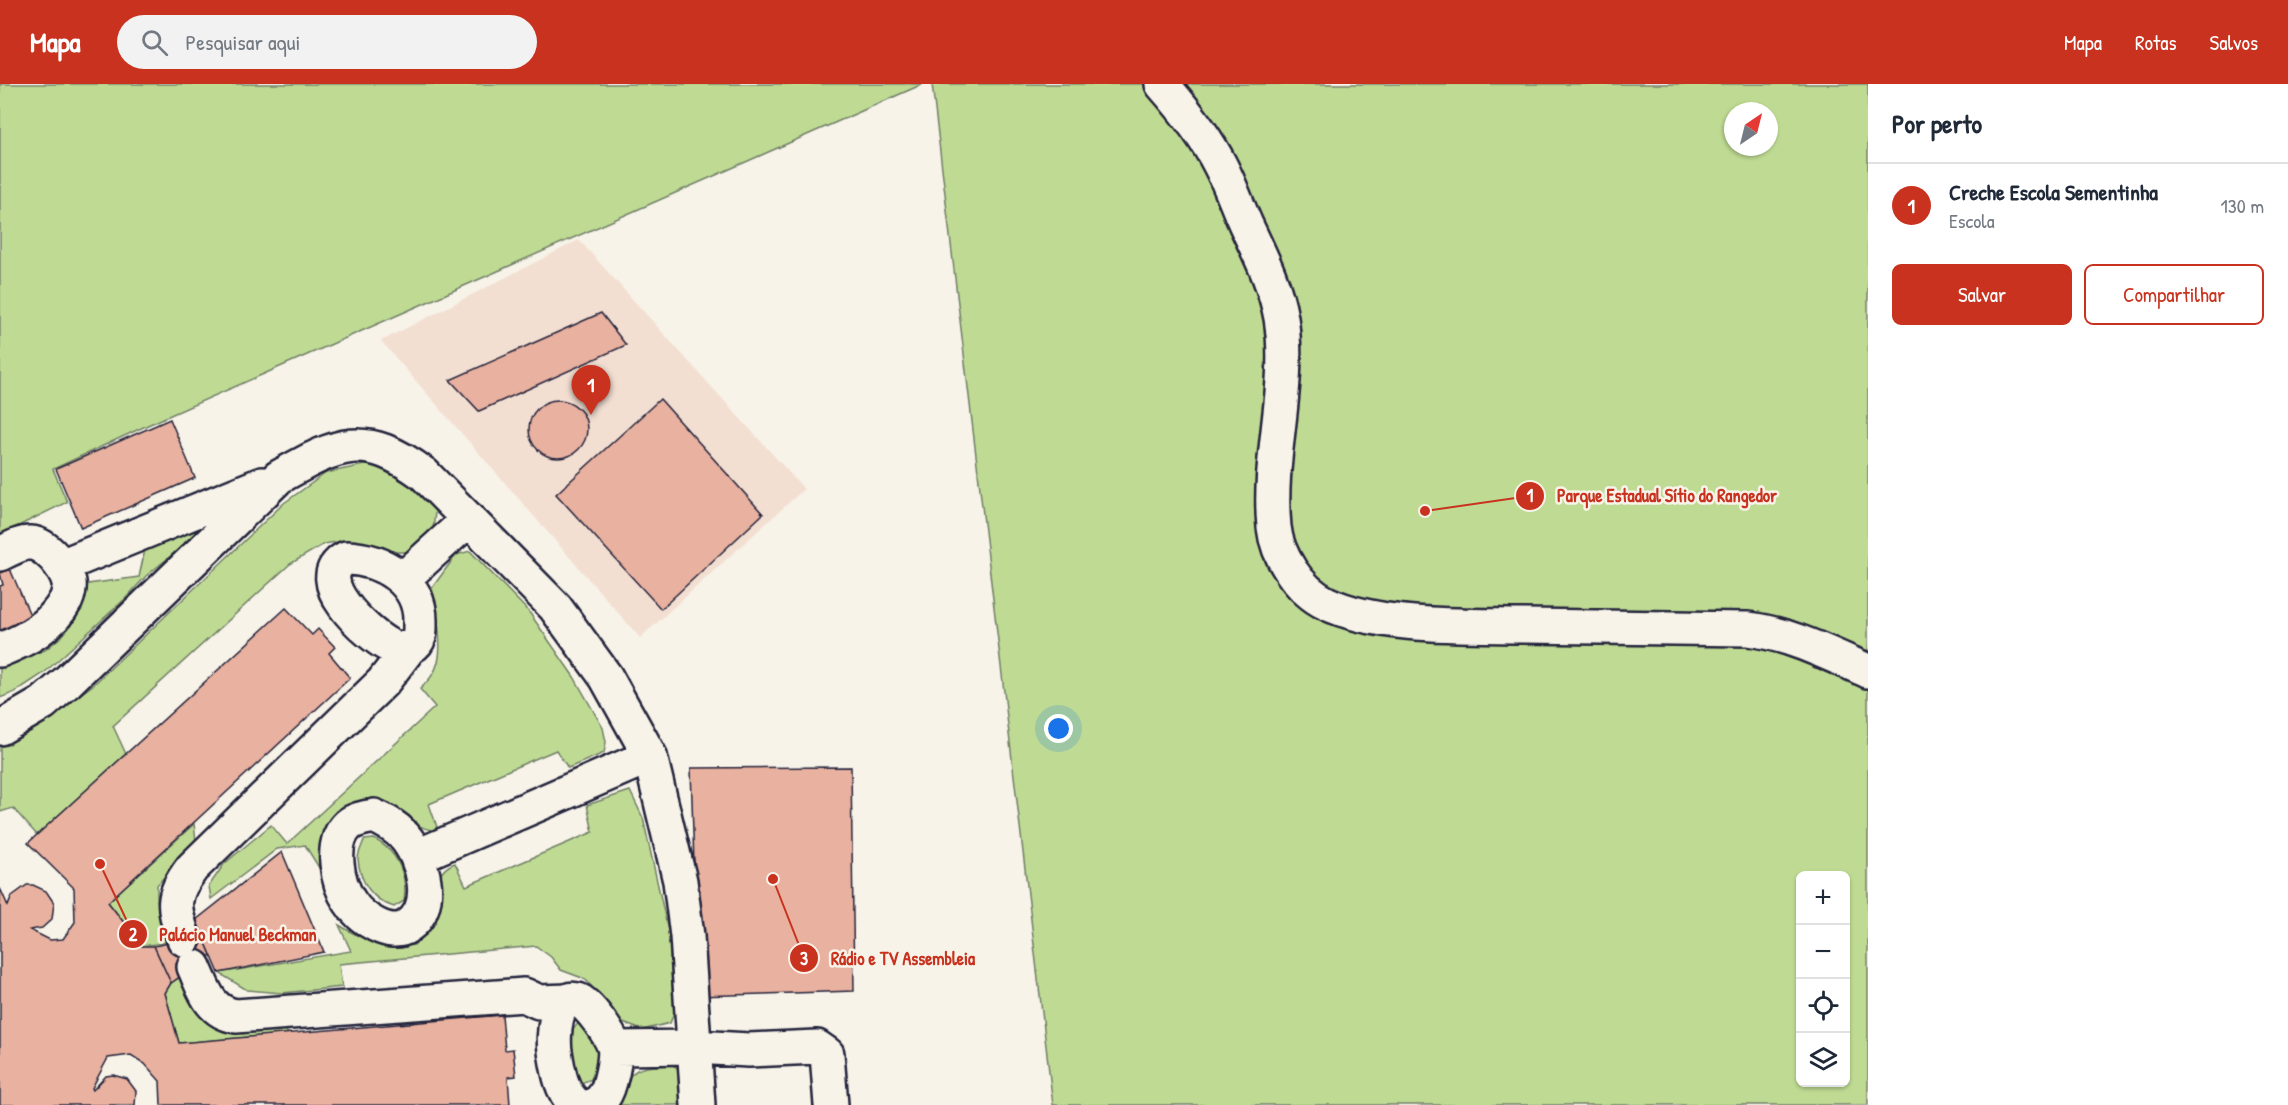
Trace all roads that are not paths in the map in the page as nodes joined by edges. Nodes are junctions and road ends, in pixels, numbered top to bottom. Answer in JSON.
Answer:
{"nodes":[{"id":1,"x":1162,"y":84,"type":"edge"},
{"id":2,"x":279,"y":477,"type":"junction"},
{"id":3,"x":469,"y":519,"type":"junction"},
{"id":4,"x":0,"y":554,"type":"edge"},
{"id":5,"x":61,"y":566,"type":"junction"},
{"id":6,"x":403,"y":579,"type":"junction"},
{"id":7,"x":409,"y":648,"type":"junction"},
{"id":8,"x":0,"y":650,"type":"edge"},
{"id":9,"x":1868,"y":671,"type":"edge"},
{"id":10,"x":0,"y":728,"type":"edge"},
{"id":11,"x":650,"y":756,"type":"junction"},
{"id":12,"x":418,"y":856,"type":"dead end"},
{"id":13,"x":569,"y":1000,"type":"junction"},
{"id":14,"x":694,"y":1047,"type":"junction"},
{"id":15,"x":615,"y":1048,"type":"junction"},
{"id":16,"x":578,"y":1105,"type":"edge"},
{"id":17,"x":594,"y":1105,"type":"edge"},
{"id":18,"x":698,"y":1105,"type":"edge"},
{"id":19,"x":831,"y":1105,"type":"edge"}],
"edges":[{"from":1,"to":9,"type":"street"},
{"from":2,"to":3,"type":"street"},
{"from":2,"to":5,"type":"street"},
{"from":2,"to":10,"type":"street"},
{"from":3,"to":6,"type":"street"},
{"from":3,"to":11,"type":"street"},
{"from":4,"to":5,"type":"street"},
{"from":5,"to":8,"type":"street"},
{"from":6,"to":7,"type":"street"},
{"from":6,"to":7,"type":"street"},
{"from":7,"to":13,"type":"street"},
{"from":11,"to":12,"type":"street"},
{"from":11,"to":14,"type":"street"},
{"from":13,"to":15,"type":"street"},
{"from":13,"to":16,"type":"street"},
{"from":14,"to":15,"type":"street"},
{"from":14,"to":18,"type":"street"},
{"from":14,"to":19,"type":"street"},
{"from":15,"to":17,"type":"street"}]}
